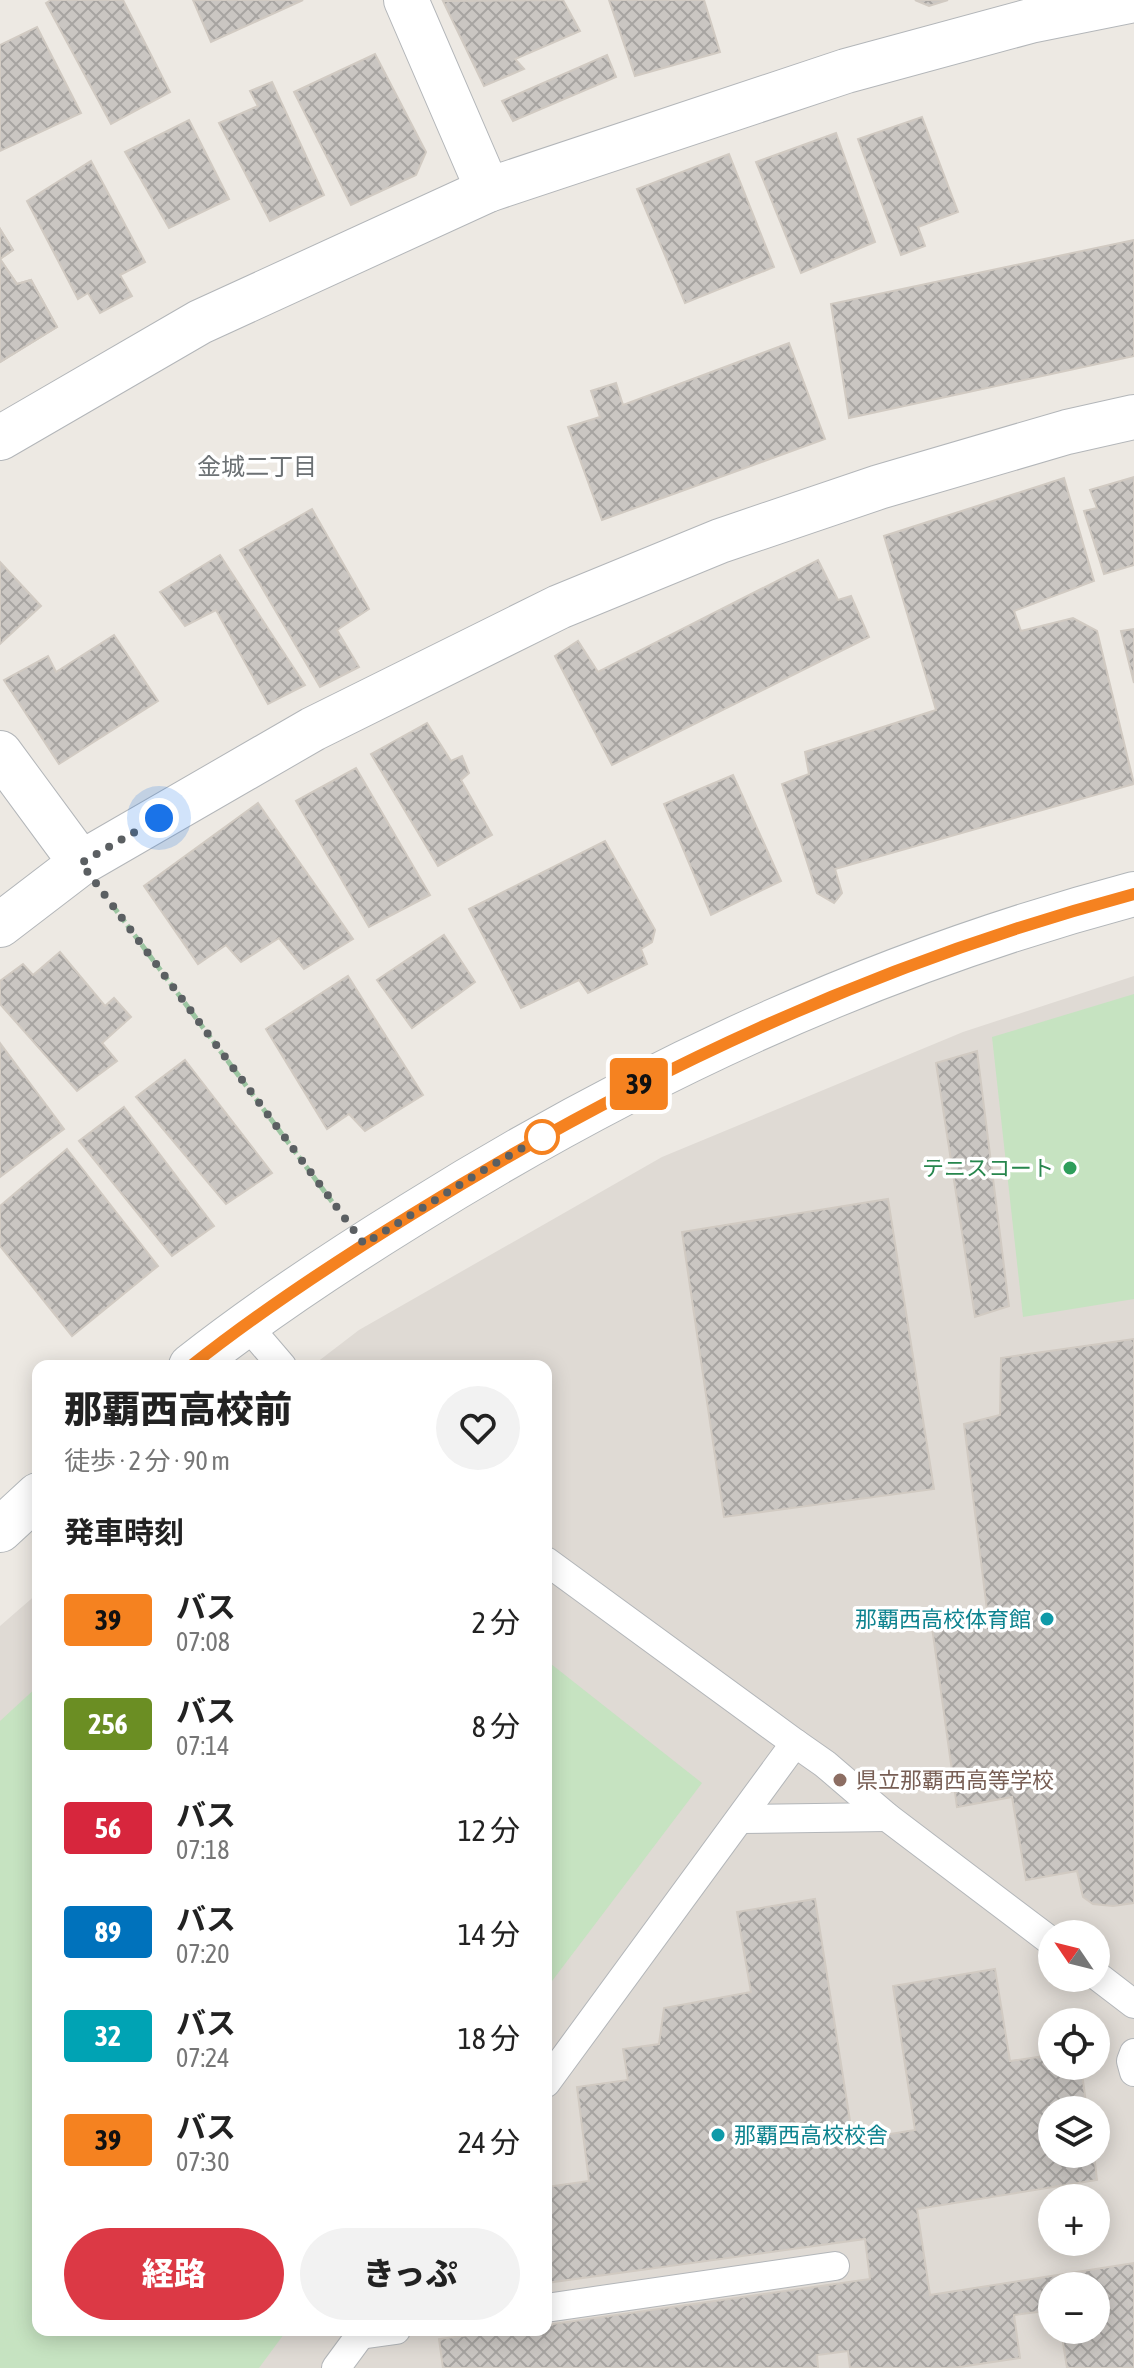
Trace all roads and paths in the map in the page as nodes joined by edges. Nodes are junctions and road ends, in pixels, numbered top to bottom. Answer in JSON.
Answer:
{"nodes":[{"id":1,"x":406,"y":0,"type":"edge"},
{"id":2,"x":1134,"y":0,"type":"edge"},
{"id":3,"x":488,"y":190,"type":"junction"},
{"id":4,"x":1134,"y":417,"type":"edge"},
{"id":5,"x":0,"y":438,"type":"edge"},
{"id":6,"x":0,"y":753,"type":"edge"},
{"id":7,"x":81,"y":863,"type":"junction"},
{"id":8,"x":1134,"y":894,"type":"edge"},
{"id":9,"x":0,"y":925,"type":"edge"},
{"id":10,"x":364,"y":1244,"type":"junction"},
{"id":11,"x":246,"y":1324,"type":"junction"},
{"id":12,"x":199,"y":1360,"type":"edge"},
{"id":13,"x":277,"y":1360,"type":"edge"},
{"id":14,"x":32,"y":1501,"type":"edge"},
{"id":15,"x":0,"y":1530,"type":"edge"},
{"id":16,"x":552,"y":1565,"type":"edge"},
{"id":17,"x":795,"y":1743,"type":"junction"},
{"id":18,"x":887,"y":1817,"type":"junction"},
{"id":19,"x":741,"y":1819,"type":"junction"},
{"id":20,"x":1038,"y":1931,"type":"edge"},
{"id":21,"x":1110,"y":1986,"type":"edge"},
{"id":22,"x":1134,"y":2004,"type":"edge"},
{"id":23,"x":1134,"y":2053,"type":"edge"},
{"id":24,"x":1134,"y":2072,"type":"edge"},
{"id":25,"x":552,"y":2075,"type":"edge"},
{"id":26,"x":835,"y":2266,"type":"dead end"},
{"id":27,"x":552,"y":2307,"type":"edge"},
{"id":28,"x":360,"y":2336,"type":"edge"},
{"id":29,"x":336,"y":2368,"type":"edge"}],
"edges":[{"from":1,"to":3,"type":"street"},
{"from":2,"to":3,"type":"street"},
{"from":3,"to":5,"type":"street"},
{"from":4,"to":7,"type":"street"},
{"from":6,"to":7,"type":"street"},
{"from":7,"to":9,"type":"street"},
{"from":7,"to":10,"type":"path"},
{"from":8,"to":10,"type":"street"},
{"from":10,"to":11,"type":"street"},
{"from":11,"to":12,"type":"street"},
{"from":11,"to":13,"type":"lane"},
{"from":14,"to":15,"type":"street"},
{"from":16,"to":17,"type":"lane"},
{"from":17,"to":18,"type":"lane"},
{"from":17,"to":19,"type":"lane"},
{"from":18,"to":19,"type":"lane"},
{"from":18,"to":20,"type":"lane"},
{"from":19,"to":25,"type":"lane"},
{"from":21,"to":22,"type":"lane"},
{"from":23,"to":24,"type":"lane"},
{"from":26,"to":27,"type":"lane"},
{"from":28,"to":29,"type":"lane"}]}
